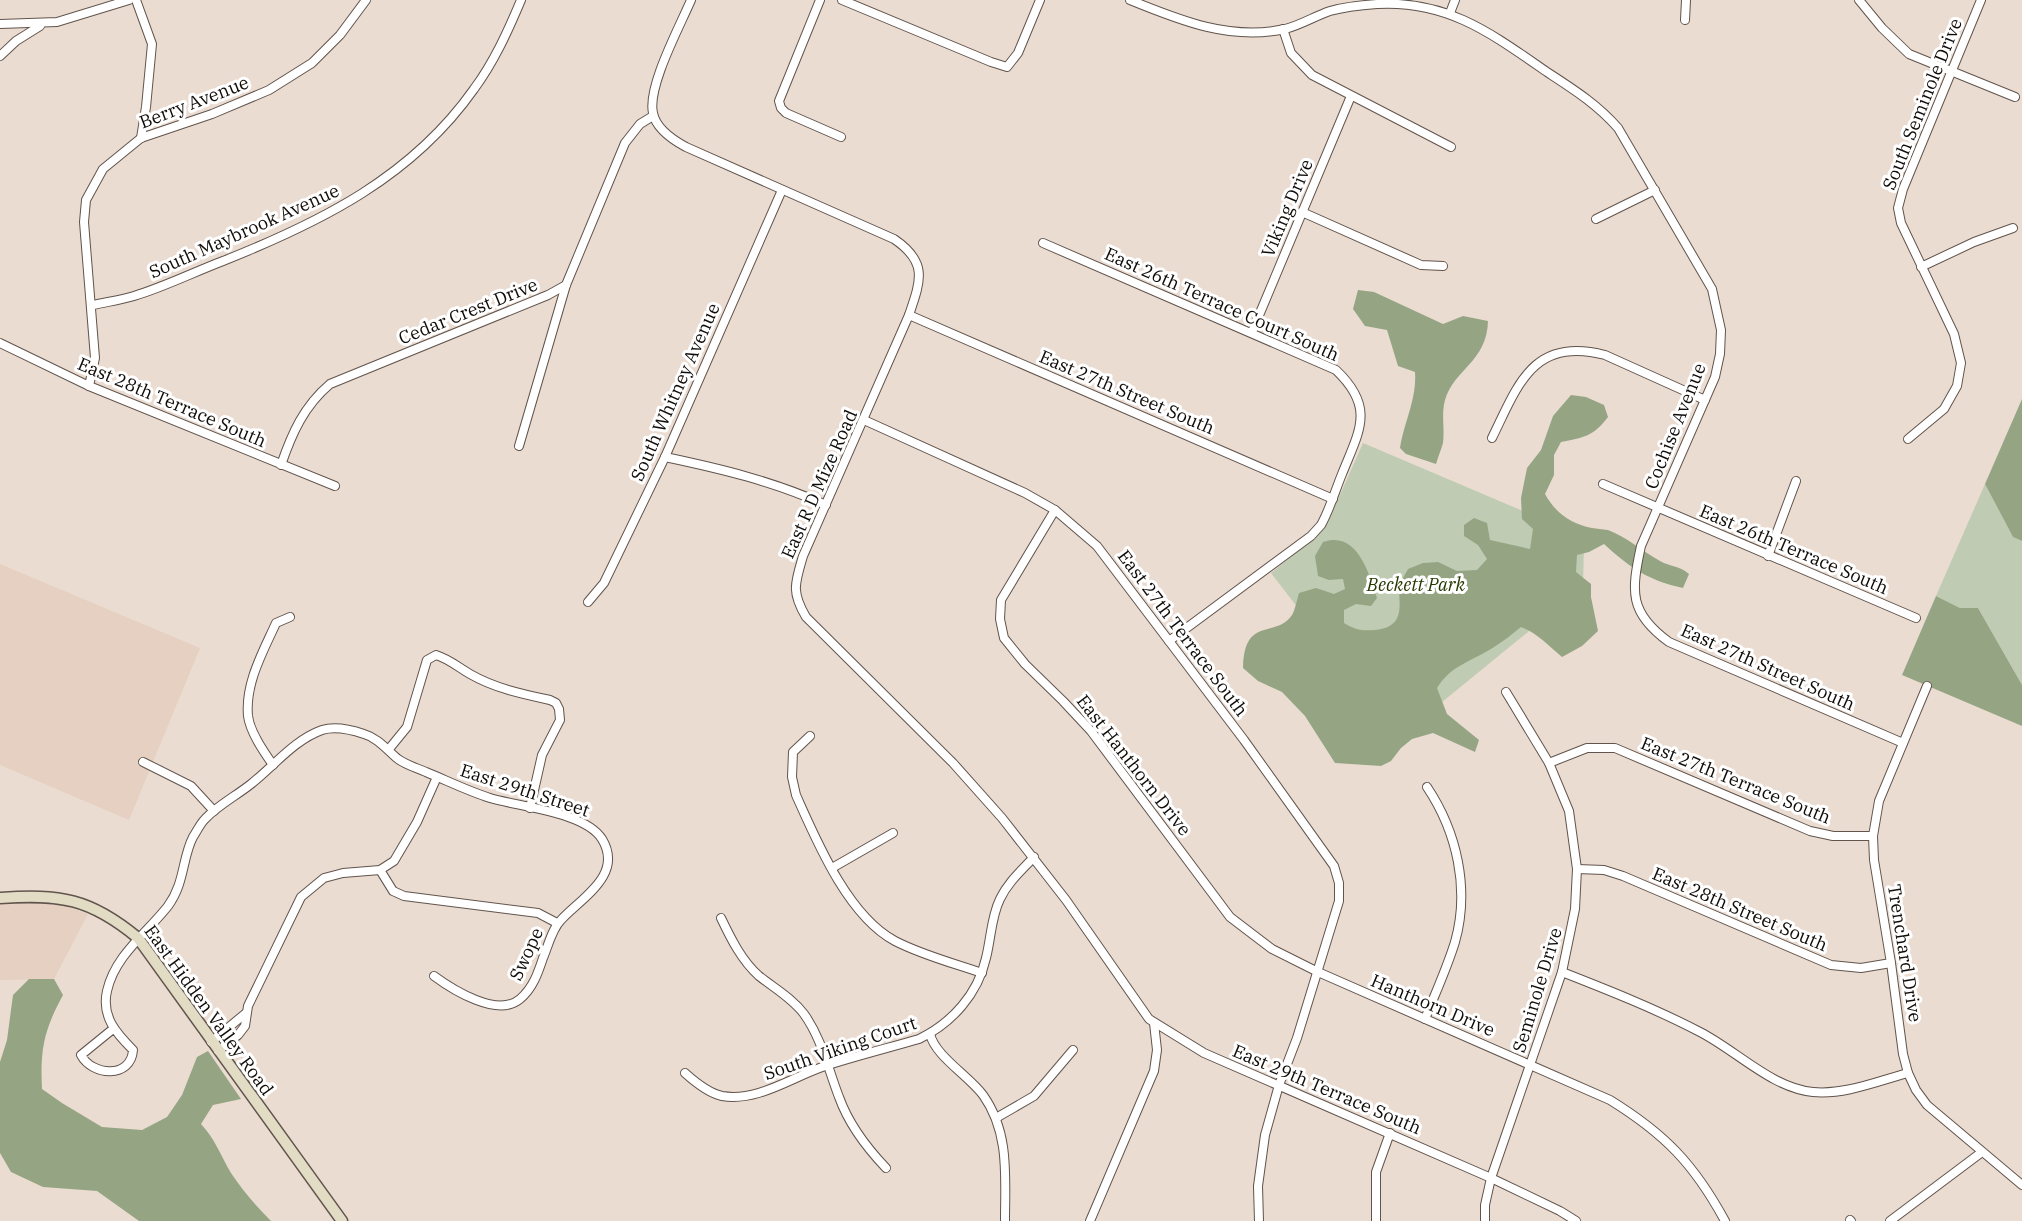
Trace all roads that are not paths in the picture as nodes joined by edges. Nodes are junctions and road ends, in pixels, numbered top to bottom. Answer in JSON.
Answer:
{"nodes":[{"id":1,"x":129,"y":0,"type":"edge"},
{"id":2,"x":136,"y":0,"type":"edge"},
{"id":3,"x":366,"y":0,"type":"edge"},
{"id":4,"x":521,"y":0,"type":"edge"},
{"id":5,"x":691,"y":0,"type":"edge"},
{"id":6,"x":820,"y":0,"type":"edge"},
{"id":7,"x":842,"y":0,"type":"edge"},
{"id":8,"x":1040,"y":0,"type":"edge"},
{"id":9,"x":1130,"y":0,"type":"edge"},
{"id":10,"x":1455,"y":0,"type":"edge"},
{"id":11,"x":1686,"y":0,"type":"edge"},
{"id":12,"x":1859,"y":0,"type":"edge"},
{"id":13,"x":1981,"y":0,"type":"edge"},
{"id":14,"x":1450,"y":13,"type":"junction"},
{"id":15,"x":1685,"y":20,"type":"dead end"},
{"id":16,"x":0,"y":24,"type":"edge"},
{"id":17,"x":43,"y":24,"type":"junction"},
{"id":18,"x":1283,"y":29,"type":"junction"},
{"id":19,"x":0,"y":56,"type":"edge"},
{"id":20,"x":1950,"y":71,"type":"junction"},
{"id":21,"x":1351,"y":96,"type":"junction"},
{"id":22,"x":2015,"y":97,"type":"dead end"},
{"id":23,"x":653,"y":116,"type":"junction"},
{"id":24,"x":841,"y":137,"type":"dead end"},
{"id":25,"x":141,"y":138,"type":"junction"},
{"id":26,"x":1451,"y":147,"type":"dead end"},
{"id":27,"x":782,"y":190,"type":"junction"},
{"id":28,"x":1655,"y":190,"type":"junction"},
{"id":29,"x":1302,"y":212,"type":"junction"},
{"id":30,"x":1597,"y":219,"type":"dead end"},
{"id":31,"x":2013,"y":228,"type":"dead end"},
{"id":32,"x":1043,"y":243,"type":"dead end"},
{"id":33,"x":1443,"y":266,"type":"dead end"},
{"id":34,"x":1921,"y":267,"type":"junction"},
{"id":35,"x":566,"y":285,"type":"junction"},
{"id":36,"x":93,"y":305,"type":"junction"},
{"id":37,"x":909,"y":315,"type":"junction"},
{"id":38,"x":1252,"y":332,"type":"junction"},
{"id":39,"x":0,"y":343,"type":"edge"},
{"id":40,"x":89,"y":386,"type":"junction"},
{"id":41,"x":1706,"y":400,"type":"junction"},
{"id":42,"x":864,"y":420,"type":"junction"},
{"id":43,"x":1492,"y":438,"type":"dead end"},
{"id":44,"x":1908,"y":439,"type":"dead end"},
{"id":45,"x":519,"y":446,"type":"dead end"},
{"id":46,"x":665,"y":457,"type":"junction"},
{"id":47,"x":281,"y":465,"type":"junction"},
{"id":48,"x":1796,"y":481,"type":"dead end"},
{"id":49,"x":1602,"y":484,"type":"dead end"},
{"id":50,"x":335,"y":486,"type":"dead end"},
{"id":51,"x":1333,"y":499,"type":"junction"},
{"id":52,"x":825,"y":505,"type":"junction"},
{"id":53,"x":1659,"y":508,"type":"junction"},
{"id":54,"x":1055,"y":510,"type":"junction"},
{"id":55,"x":1768,"y":556,"type":"junction"},
{"id":56,"x":1636,"y":601,"type":"joint"},
{"id":57,"x":589,"y":602,"type":"dead end"},
{"id":58,"x":290,"y":617,"type":"dead end"},
{"id":59,"x":1916,"y":618,"type":"dead end"},
{"id":60,"x":1169,"y":641,"type":"junction"},
{"id":61,"x":1927,"y":686,"type":"dead end"},
{"id":62,"x":1507,"y":692,"type":"dead end"},
{"id":63,"x":810,"y":736,"type":"dead end"},
{"id":64,"x":1903,"y":743,"type":"junction"},
{"id":65,"x":388,"y":749,"type":"junction"},
{"id":66,"x":144,"y":762,"type":"dead end"},
{"id":67,"x":1549,"y":763,"type":"junction"},
{"id":68,"x":273,"y":765,"type":"junction"},
{"id":69,"x":437,"y":777,"type":"junction"},
{"id":70,"x":1427,"y":787,"type":"dead end"},
{"id":71,"x":530,"y":808,"type":"junction"},
{"id":72,"x":214,"y":810,"type":"junction"},
{"id":73,"x":893,"y":833,"type":"dead end"},
{"id":74,"x":1873,"y":836,"type":"junction"},
{"id":75,"x":607,"y":849,"type":"joint"},
{"id":76,"x":1034,"y":856,"type":"junction"},
{"id":77,"x":832,"y":867,"type":"junction"},
{"id":78,"x":1577,"y":869,"type":"junction"},
{"id":79,"x":380,"y":870,"type":"junction"},
{"id":80,"x":0,"y":898,"type":"edge"},
{"id":81,"x":721,"y":918,"type":"dead end"},
{"id":82,"x":558,"y":923,"type":"junction"},
{"id":83,"x":138,"y":938,"type":"junction"},
{"id":84,"x":1892,"y":963,"type":"junction"},
{"id":85,"x":1318,"y":972,"type":"junction"},
{"id":86,"x":1562,"y":972,"type":"junction"},
{"id":87,"x":982,"y":974,"type":"junction"},
{"id":88,"x":433,"y":976,"type":"dead end"},
{"id":89,"x":1425,"y":1018,"type":"junction"},
{"id":90,"x":1154,"y":1023,"type":"junction"},
{"id":91,"x":113,"y":1029,"type":"junction"},
{"id":92,"x":930,"y":1034,"type":"junction"},
{"id":93,"x":215,"y":1047,"type":"junction"},
{"id":94,"x":1073,"y":1050,"type":"dead end"},
{"id":95,"x":1531,"y":1064,"type":"junction"},
{"id":96,"x":828,"y":1065,"type":"junction"},
{"id":97,"x":685,"y":1073,"type":"dead end"},
{"id":98,"x":1908,"y":1073,"type":"junction"},
{"id":99,"x":1279,"y":1085,"type":"junction"},
{"id":100,"x":996,"y":1118,"type":"junction"},
{"id":101,"x":1390,"y":1133,"type":"junction"},
{"id":102,"x":1982,"y":1152,"type":"junction"},
{"id":103,"x":886,"y":1168,"type":"dead end"},
{"id":104,"x":1490,"y":1178,"type":"junction"},
{"id":105,"x":2022,"y":1185,"type":"edge"},
{"id":106,"x":342,"y":1221,"type":"edge"},
{"id":107,"x":1005,"y":1221,"type":"edge"},
{"id":108,"x":1090,"y":1221,"type":"edge"},
{"id":109,"x":1259,"y":1221,"type":"edge"},
{"id":110,"x":1376,"y":1221,"type":"edge"},
{"id":111,"x":1485,"y":1221,"type":"edge"},
{"id":112,"x":1576,"y":1221,"type":"edge"},
{"id":113,"x":1725,"y":1221,"type":"edge"},
{"id":114,"x":1890,"y":1221,"type":"edge"}],
"edges":[{"from":1,"to":17,"type":"street"},
{"from":2,"to":25,"type":"street"},
{"from":3,"to":25,"type":"street","name":"Berry Avenue"},
{"from":4,"to":36,"type":"street","name":"South Maybrook Avenue"},
{"from":5,"to":23,"type":"street"},
{"from":6,"to":24,"type":"street"},
{"from":7,"to":8,"type":"street"},
{"from":9,"to":18,"type":"street","name":"Cochise Avenue"},
{"from":10,"to":14,"type":"street"},
{"from":11,"to":15,"type":"street"},
{"from":12,"to":20,"type":"street"},
{"from":13,"to":20,"type":"street","name":"South Seminole Drive"},
{"from":14,"to":18,"type":"street","name":"Cochise Avenue"},
{"from":14,"to":28,"type":"street","name":"Cochise Avenue"},
{"from":16,"to":17,"type":"street"},
{"from":17,"to":19,"type":"street"},
{"from":18,"to":21,"type":"street"},
{"from":20,"to":22,"type":"street"},
{"from":20,"to":34,"type":"street","name":"South Seminole Drive"},
{"from":21,"to":26,"type":"street"},
{"from":21,"to":29,"type":"street","name":"Viking Drive"},
{"from":23,"to":27,"type":"street","name":"East R D Mize Road"},
{"from":23,"to":35,"type":"street"},
{"from":25,"to":36,"type":"street","name":"Berry Avenue"},
{"from":27,"to":37,"type":"street","name":"East R D Mize Road"},
{"from":27,"to":46,"type":"street","name":"South Whitney Avenue"},
{"from":28,"to":30,"type":"street"},
{"from":28,"to":41,"type":"street","name":"Cochise Avenue"},
{"from":29,"to":33,"type":"street"},
{"from":29,"to":38,"type":"street","name":"Viking Drive"},
{"from":31,"to":34,"type":"street"},
{"from":32,"to":38,"type":"street","name":"East 26th Terrace Court South"},
{"from":34,"to":44,"type":"street","name":"South Seminole Drive"},
{"from":35,"to":45,"type":"street"},
{"from":35,"to":47,"type":"street","name":"Cedar Crest Drive"},
{"from":36,"to":40,"type":"street","name":"Berry Avenue"},
{"from":37,"to":42,"type":"street","name":"East R D Mize Road"},
{"from":37,"to":51,"type":"street","name":"East 27th Street South"},
{"from":38,"to":51,"type":"street","name":"East 26th Terrace Court South"},
{"from":39,"to":40,"type":"street","name":"East 28th Terrace South"},
{"from":40,"to":47,"type":"street","name":"East 28th Terrace South"},
{"from":41,"to":43,"type":"street"},
{"from":41,"to":53,"type":"street","name":"Cochise Avenue"},
{"from":42,"to":52,"type":"street","name":"East R D Mize Road"},
{"from":42,"to":54,"type":"street","name":"East 27th Terrace South"},
{"from":46,"to":52,"type":"street"},
{"from":46,"to":57,"type":"street","name":"South Whitney Avenue"},
{"from":47,"to":50,"type":"street","name":"East 28th Terrace South"},
{"from":48,"to":55,"type":"street"},
{"from":49,"to":53,"type":"street","name":"East 26th Terrace South"},
{"from":51,"to":60,"type":"street","name":"East 26th Terrace Court South"},
{"from":52,"to":76,"type":"street","name":"East R D Mize Road"},
{"from":53,"to":55,"type":"street","name":"East 26th Terrace South"},
{"from":53,"to":56,"type":"street","name":"Cochise Avenue"},
{"from":54,"to":60,"type":"street","name":"East 27th Terrace South"},
{"from":54,"to":85,"type":"street","name":"East Hanthorn Drive"},
{"from":55,"to":59,"type":"street","name":"East 26th Terrace South"},
{"from":56,"to":64,"type":"street","name":"East 27th Street South"},
{"from":58,"to":68,"type":"street"},
{"from":60,"to":85,"type":"street","name":"East 27th Terrace South"},
{"from":61,"to":64,"type":"street","name":"Trenchard Drive"},
{"from":62,"to":67,"type":"street","name":"Seminole Drive"},
{"from":63,"to":77,"type":"street"},
{"from":64,"to":74,"type":"street","name":"Trenchard Drive"},
{"from":65,"to":68,"type":"street"},
{"from":65,"to":69,"type":"street","name":"East 29th Street"},
{"from":65,"to":71,"type":"street"},
{"from":66,"to":72,"type":"street"},
{"from":67,"to":74,"type":"street","name":"East 27th Terrace South"},
{"from":67,"to":78,"type":"street","name":"Seminole Drive"},
{"from":68,"to":72,"type":"street"},
{"from":69,"to":71,"type":"street","name":"East 29th Street"},
{"from":69,"to":79,"type":"street"},
{"from":70,"to":89,"type":"street"},
{"from":71,"to":75,"type":"street","name":"East 29th Street"},
{"from":72,"to":83,"type":"street"},
{"from":73,"to":77,"type":"street"},
{"from":74,"to":84,"type":"street","name":"Trenchard Drive"},
{"from":75,"to":82,"type":"street","name":"Swope"},
{"from":76,"to":87,"type":"street","name":"South Viking Court"},
{"from":76,"to":90,"type":"street","name":"East R D Mize Road"},
{"from":77,"to":87,"type":"street"},
{"from":78,"to":84,"type":"street","name":"East 28th Street South"},
{"from":78,"to":86,"type":"street","name":"Seminole Drive"},
{"from":79,"to":82,"type":"street"},
{"from":79,"to":93,"type":"street"},
{"from":80,"to":83,"type":"main road","name":"East Hidden Valley Road"},
{"from":81,"to":96,"type":"street"},
{"from":82,"to":88,"type":"street","name":"Swope"},
{"from":83,"to":91,"type":"street"},
{"from":83,"to":93,"type":"main road","name":"East Hidden Valley Road"},
{"from":84,"to":98,"type":"street","name":"Trenchard Drive"},
{"from":85,"to":89,"type":"street","name":"Hanthorn Drive"},
{"from":85,"to":99,"type":"street","name":"East 27th Terrace South"},
{"from":86,"to":95,"type":"street","name":"Seminole Drive"},
{"from":86,"to":98,"type":"street"},
{"from":87,"to":92,"type":"street","name":"South Viking Court"},
{"from":89,"to":95,"type":"street","name":"Hanthorn Drive"},
{"from":90,"to":99,"type":"street","name":"East 29th Terrace South"},
{"from":90,"to":108,"type":"street"},
{"from":91,"to":91,"type":"street"},
{"from":92,"to":96,"type":"street","name":"South Viking Court"},
{"from":92,"to":100,"type":"street"},
{"from":93,"to":106,"type":"main road","name":"East Hidden Valley Road"},
{"from":94,"to":100,"type":"street"},
{"from":95,"to":104,"type":"street","name":"Seminole Drive"},
{"from":95,"to":113,"type":"street","name":"Hanthorn Drive"},
{"from":96,"to":97,"type":"street","name":"South Viking Court"},
{"from":96,"to":103,"type":"street"},
{"from":98,"to":102,"type":"street","name":"Trenchard Drive"},
{"from":99,"to":101,"type":"street","name":"East 29th Terrace South"},
{"from":99,"to":109,"type":"street","name":"East 27th Terrace South"},
{"from":100,"to":107,"type":"street"},
{"from":101,"to":104,"type":"street","name":"East 29th Terrace South"},
{"from":101,"to":110,"type":"street"},
{"from":102,"to":105,"type":"street","name":"Trenchard Drive"},
{"from":102,"to":114,"type":"street"},
{"from":104,"to":111,"type":"street","name":"Seminole Drive"},
{"from":104,"to":112,"type":"street","name":"East 29th Terrace South"}]}
